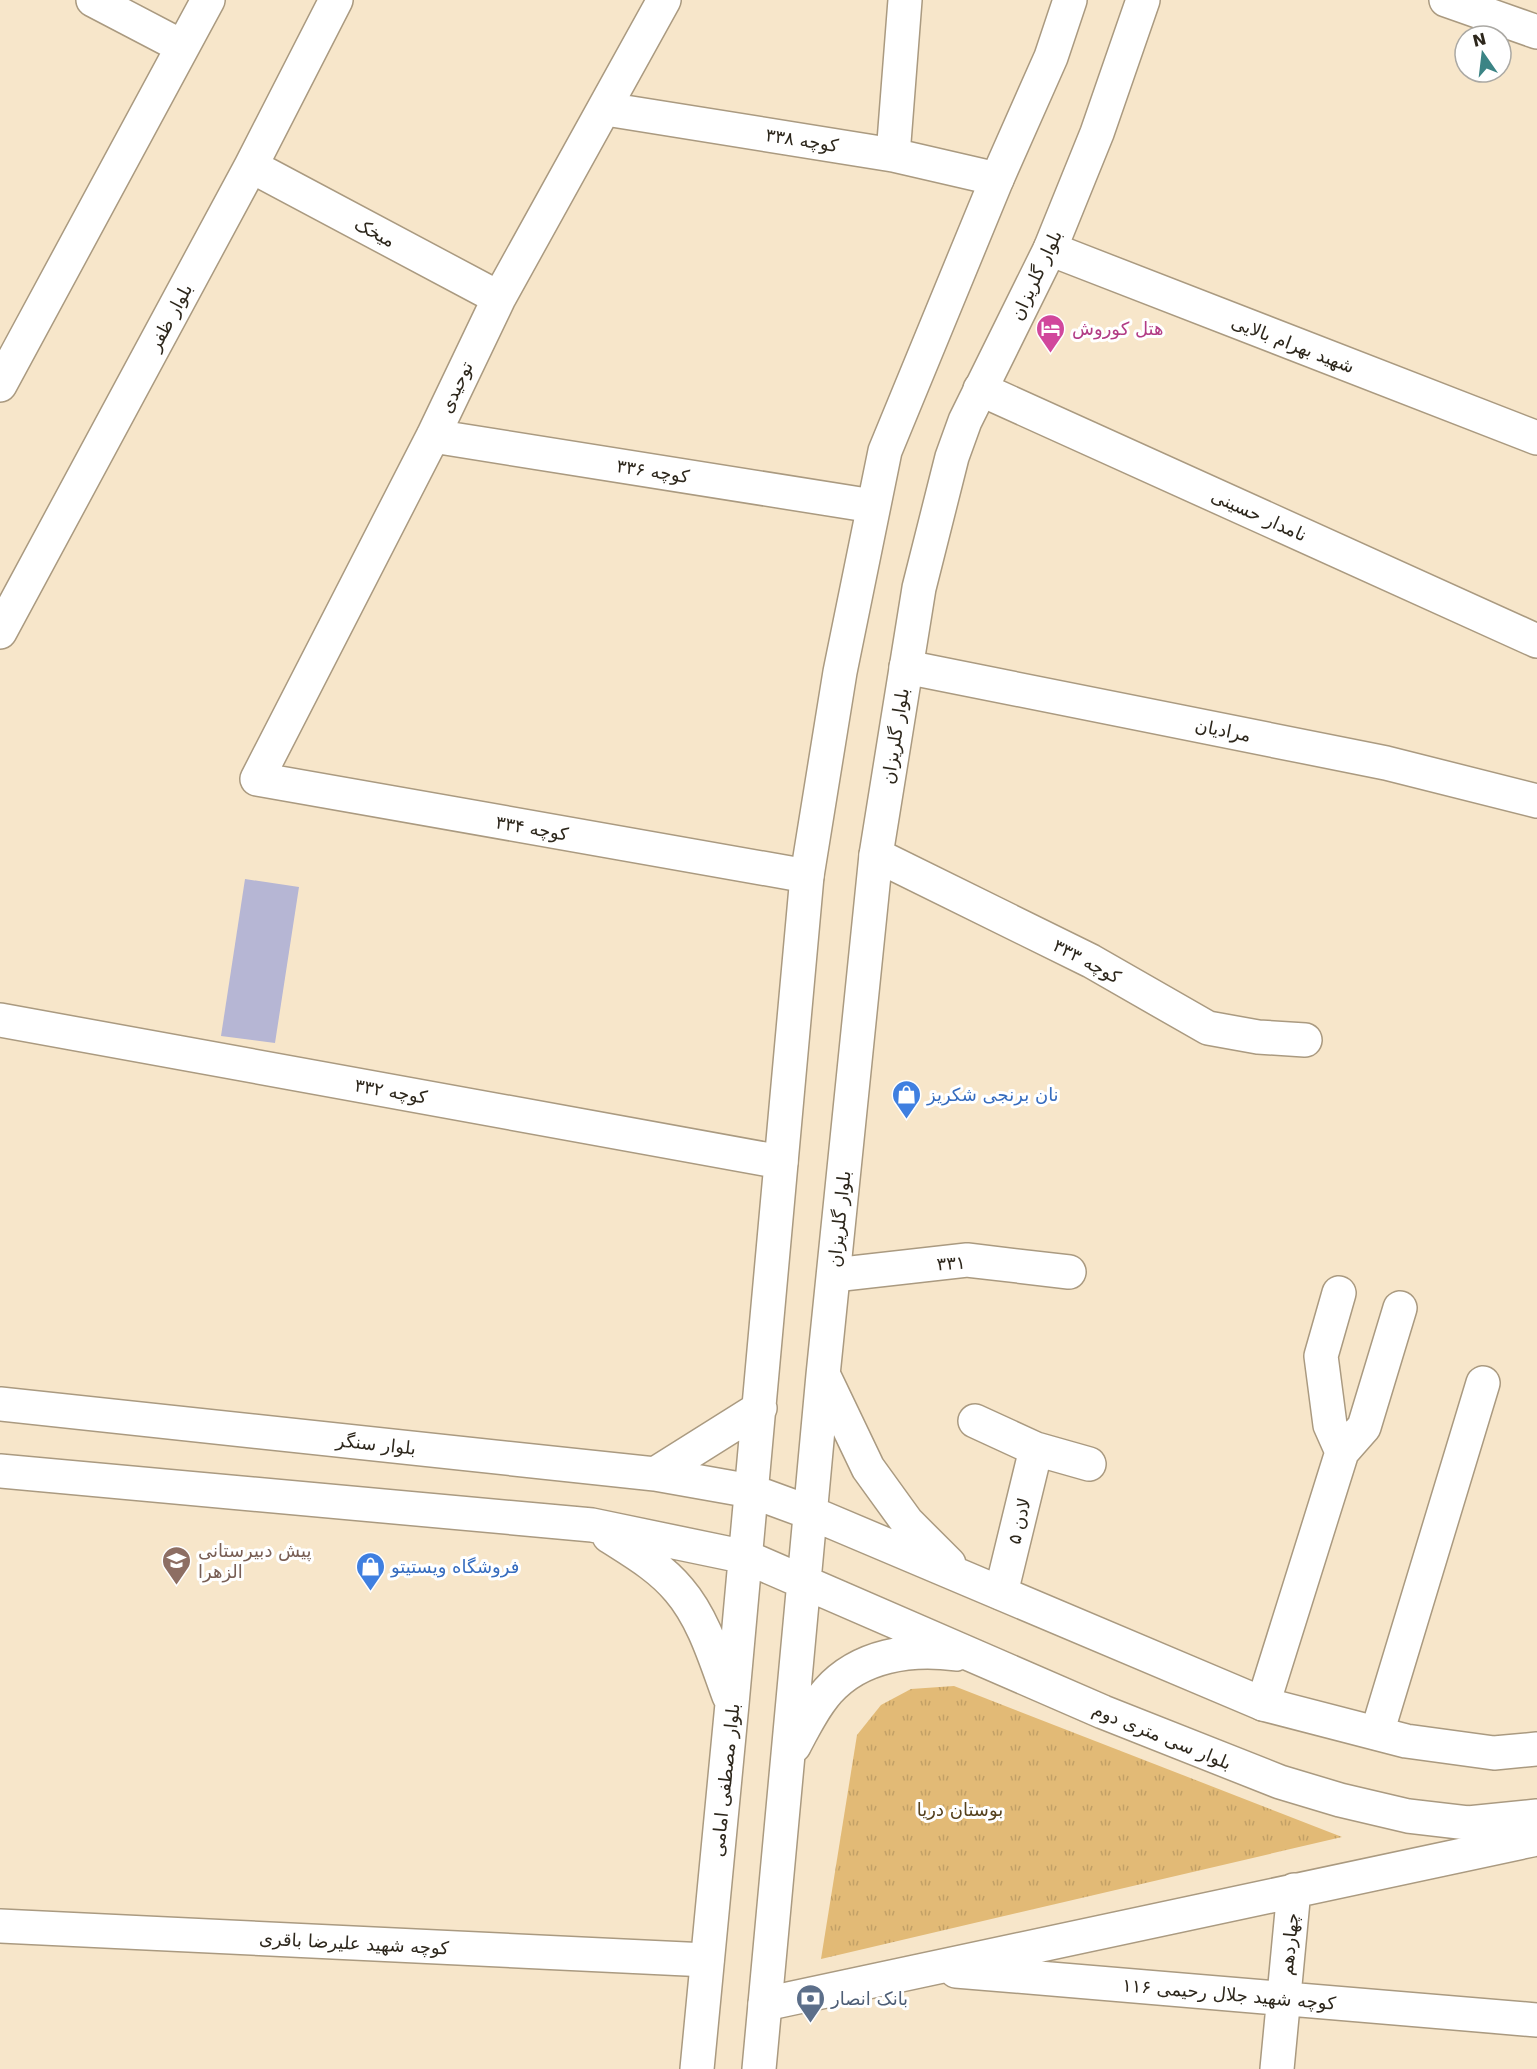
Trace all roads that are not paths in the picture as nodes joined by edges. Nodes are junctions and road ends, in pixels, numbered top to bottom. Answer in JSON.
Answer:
{"nodes":[{"id":1,"x":93,"y":0,"type":"edge"},
{"id":2,"x":208,"y":0,"type":"edge"},
{"id":3,"x":320,"y":0,"type":"edge"},
{"id":4,"x":336,"y":0,"type":"edge"},
{"id":5,"x":664,"y":0,"type":"edge"},
{"id":6,"x":905,"y":0,"type":"edge"},
{"id":7,"x":1070,"y":0,"type":"edge"},
{"id":8,"x":1143,"y":0,"type":"edge"},
{"id":9,"x":1446,"y":0,"type":"edge"},
{"id":10,"x":1537,"y":32,"type":"edge"},
{"id":11,"x":316,"y":40,"type":"junction"},
{"id":12,"x":181,"y":46,"type":"junction"},
{"id":13,"x":606,"y":109,"type":"junction"},
{"id":14,"x":893,"y":155,"type":"junction"},
{"id":15,"x":251,"y":166,"type":"junction"},
{"id":16,"x":997,"y":179,"type":"junction"},
{"id":17,"x":1050,"y":249,"type":"junction"},
{"id":18,"x":499,"y":298,"type":"junction"},
{"id":19,"x":0,"y":385,"type":"edge"},
{"id":20,"x":980,"y":389,"type":"junction"},
{"id":21,"x":433,"y":436,"type":"junction"},
{"id":22,"x":1537,"y":438,"type":"edge"},
{"id":23,"x":873,"y":506,"type":"junction"},
{"id":24,"x":0,"y":632,"type":"edge"},
{"id":25,"x":1537,"y":641,"type":"edge"},
{"id":26,"x":906,"y":667,"type":"junction"},
{"id":27,"x":257,"y":779,"type":"joint"},
{"id":28,"x":1537,"y":801,"type":"edge"},
{"id":29,"x":876,"y":855,"type":"junction"},
{"id":30,"x":807,"y":876,"type":"junction"},
{"id":31,"x":0,"y":1020,"type":"edge"},
{"id":32,"x":1305,"y":1040,"type":"dead end"},
{"id":33,"x":781,"y":1162,"type":"junction"},
{"id":34,"x":1069,"y":1272,"type":"dead end"},
{"id":35,"x":834,"y":1275,"type":"junction"},
{"id":36,"x":1339,"y":1293,"type":"dead end"},
{"id":37,"x":1400,"y":1308,"type":"dead end"},
{"id":38,"x":823,"y":1375,"type":"junction"},
{"id":39,"x":1483,"y":1383,"type":"dead end"},
{"id":40,"x":0,"y":1404,"type":"edge"},
{"id":41,"x":760,"y":1408,"type":"junction"},
{"id":42,"x":975,"y":1421,"type":"dead end"},
{"id":43,"x":1036,"y":1449,"type":"junction"},
{"id":44,"x":1342,"y":1452,"type":"junction"},
{"id":45,"x":1089,"y":1464,"type":"dead end"},
{"id":46,"x":0,"y":1471,"type":"edge"},
{"id":47,"x":655,"y":1474,"type":"junction"},
{"id":48,"x":751,"y":1491,"type":"junction"},
{"id":49,"x":811,"y":1513,"type":"junction"},
{"id":50,"x":592,"y":1525,"type":"junction"},
{"id":51,"x":746,"y":1557,"type":"junction"},
{"id":52,"x":961,"y":1576,"type":"junction"},
{"id":53,"x":805,"y":1582,"type":"junction"},
{"id":54,"x":1001,"y":1593,"type":"junction"},
{"id":55,"x":972,"y":1656,"type":"junction"},
{"id":56,"x":732,"y":1704,"type":"junction"},
{"id":57,"x":1263,"y":1704,"type":"junction"},
{"id":58,"x":1377,"y":1733,"type":"junction"},
{"id":59,"x":1537,"y":1749,"type":"edge"},
{"id":60,"x":788,"y":1755,"type":"junction"},
{"id":61,"x":1537,"y":1816,"type":"edge"},
{"id":62,"x":1537,"y":1836,"type":"edge"},
{"id":63,"x":1294,"y":1890,"type":"junction"},
{"id":64,"x":0,"y":1926,"type":"edge"},
{"id":65,"x":707,"y":1960,"type":"junction"},
{"id":66,"x":921,"y":1968,"type":"junction"},
{"id":67,"x":1284,"y":1998,"type":"junction"},
{"id":68,"x":765,"y":2004,"type":"junction"},
{"id":69,"x":1537,"y":2020,"type":"edge"},
{"id":70,"x":697,"y":2069,"type":"edge"},
{"id":71,"x":759,"y":2069,"type":"edge"},
{"id":72,"x":1277,"y":2069,"type":"edge"}],
"edges":[{"from":1,"to":12,"type":"street"},
{"from":2,"to":12,"type":"street"},
{"from":3,"to":11,"type":"street"},
{"from":4,"to":11,"type":"street","name":"بلوار ظفر"},
{"from":5,"to":13,"type":"street","name":"توحیدی"},
{"from":6,"to":14,"type":"street"},
{"from":7,"to":16,"type":"street"},
{"from":8,"to":17,"type":"street","name":"بلوار گلریزان"},
{"from":9,"to":10,"type":"street"},
{"from":11,"to":15,"type":"street","name":"بلوار ظفر"},
{"from":12,"to":19,"type":"street"},
{"from":13,"to":14,"type":"street","name":"کوچه ۳۳۸"},
{"from":13,"to":18,"type":"street","name":"توحیدی"},
{"from":14,"to":16,"type":"street","name":"کوچه ۳۳۸"},
{"from":15,"to":18,"type":"street","name":"میخک"},
{"from":15,"to":24,"type":"street","name":"بلوار ظفر"},
{"from":16,"to":23,"type":"street"},
{"from":17,"to":20,"type":"street","name":"بلوار گلریزان"},
{"from":17,"to":22,"type":"street","name":"شهید بهرام بالایی"},
{"from":18,"to":21,"type":"street","name":"توحیدی"},
{"from":20,"to":25,"type":"street","name":"نامدار حسینی"},
{"from":20,"to":26,"type":"street","name":"بلوار گلریزان"},
{"from":21,"to":23,"type":"street","name":"کوچه ۳۳۶"},
{"from":21,"to":27,"type":"street","name":"توحیدی"},
{"from":23,"to":30,"type":"street"},
{"from":26,"to":28,"type":"street","name":"مرادیان"},
{"from":26,"to":29,"type":"street","name":"بلوار گلریزان"},
{"from":27,"to":30,"type":"street","name":"کوچه ۳۳۴"},
{"from":29,"to":32,"type":"street","name":"کوچه ۳۳۳"},
{"from":29,"to":35,"type":"street","name":"بلوار گلریزان"},
{"from":30,"to":33,"type":"street"},
{"from":31,"to":33,"type":"street","name":"کوچه ۳۳۲"},
{"from":33,"to":41,"type":"street"},
{"from":34,"to":35,"type":"street","name":"۳۳۱"},
{"from":35,"to":38,"type":"street","name":"بلوار گلریزان"},
{"from":36,"to":44,"type":"street"},
{"from":37,"to":44,"type":"street"},
{"from":38,"to":49,"type":"street","name":"بلوار گلریزان"},
{"from":38,"to":52,"type":"street"},
{"from":39,"to":58,"type":"street"},
{"from":40,"to":47,"type":"street","name":"بلوار سنگر"},
{"from":41,"to":47,"type":"street"},
{"from":41,"to":48,"type":"street"},
{"from":42,"to":43,"type":"street"},
{"from":43,"to":45,"type":"street"},
{"from":43,"to":54,"type":"street","name":"لادن ۵"},
{"from":44,"to":57,"type":"street"},
{"from":46,"to":50,"type":"street"},
{"from":47,"to":48,"type":"street","name":"بلوار سنگر"},
{"from":48,"to":49,"type":"street","name":"بلوار سنگر"},
{"from":48,"to":51,"type":"street","name":"بلوار مصطفی امامی"},
{"from":49,"to":52,"type":"street"},
{"from":49,"to":53,"type":"street"},
{"from":50,"to":51,"type":"street"},
{"from":50,"to":56,"type":"street"},
{"from":51,"to":53,"type":"street","name":"بلوار سی متری دوم"},
{"from":51,"to":56,"type":"street","name":"بلوار مصطفی امامی"},
{"from":52,"to":54,"type":"street"},
{"from":53,"to":55,"type":"street","name":"بلوار سی متری دوم"},
{"from":53,"to":60,"type":"street"},
{"from":54,"to":57,"type":"street"},
{"from":55,"to":60,"type":"street"},
{"from":55,"to":61,"type":"street","name":"بلوار سی متری دوم"},
{"from":56,"to":65,"type":"street","name":"بلوار مصطفی امامی"},
{"from":57,"to":58,"type":"street"},
{"from":58,"to":59,"type":"street"},
{"from":60,"to":68,"type":"street"},
{"from":62,"to":63,"type":"street"},
{"from":63,"to":66,"type":"street"},
{"from":63,"to":67,"type":"street","name":"چهاردهم"},
{"from":64,"to":65,"type":"street","name":"کوچه شهید علیرضا باقری"},
{"from":65,"to":70,"type":"street","name":"بلوار مصطفی امامی"},
{"from":66,"to":67,"type":"street","name":"کوچه شهید جلال رحیمی ۱۱۶"},
{"from":66,"to":68,"type":"street"},
{"from":67,"to":69,"type":"street","name":"کوچه شهید جلال رحیمی ۱۱۶"},
{"from":67,"to":72,"type":"street","name":"چهاردهم"},
{"from":68,"to":71,"type":"street"}]}
